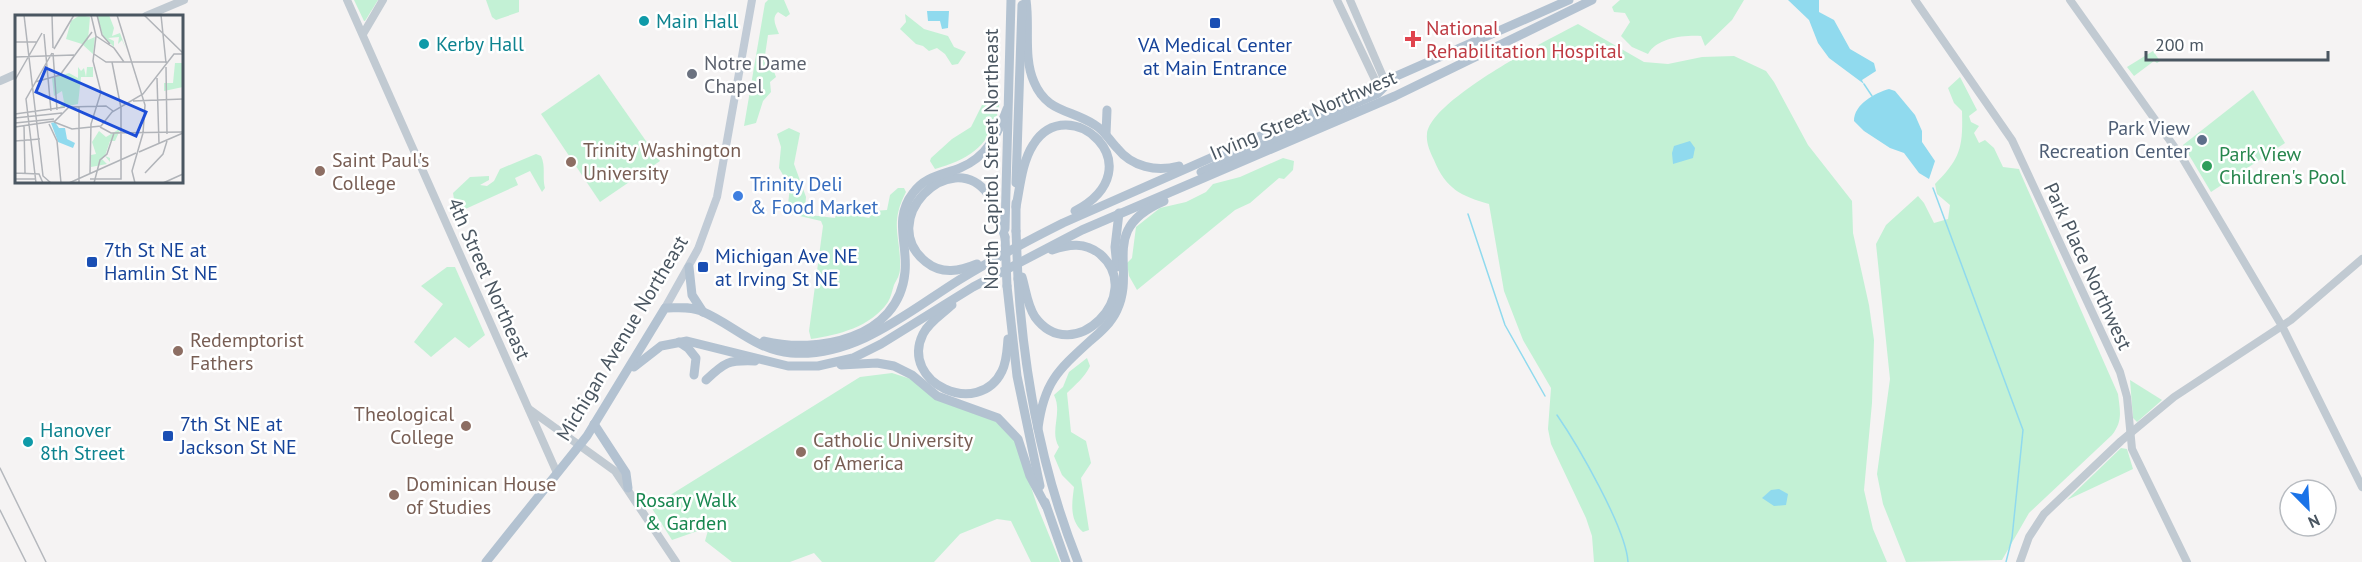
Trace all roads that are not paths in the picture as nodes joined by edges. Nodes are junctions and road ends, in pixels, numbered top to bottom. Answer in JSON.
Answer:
{"nodes":[{"id":1,"x":184,"y":0,"type":"edge"},
{"id":2,"x":347,"y":0,"type":"edge"},
{"id":3,"x":383,"y":0,"type":"edge"},
{"id":4,"x":752,"y":0,"type":"edge"},
{"id":5,"x":1011,"y":0,"type":"edge"},
{"id":6,"x":1024,"y":0,"type":"edge"},
{"id":7,"x":1337,"y":0,"type":"edge"},
{"id":8,"x":1350,"y":0,"type":"edge"},
{"id":9,"x":1569,"y":0,"type":"edge"},
{"id":10,"x":1592,"y":0,"type":"edge"},
{"id":11,"x":1915,"y":0,"type":"edge"},
{"id":12,"x":2070,"y":0,"type":"edge"},
{"id":13,"x":148,"y":15,"type":"edge"},
{"id":14,"x":363,"y":34,"type":"junction"},
{"id":15,"x":15,"y":74,"type":"edge"},
{"id":16,"x":0,"y":81,"type":"edge"},
{"id":17,"x":1381,"y":88,"type":"junction"},
{"id":18,"x":1007,"y":109,"type":"junction"},
{"id":19,"x":1086,"y":120,"type":"junction"},
{"id":20,"x":1106,"y":134,"type":"junction"},
{"id":21,"x":1199,"y":162,"type":"junction"},
{"id":22,"x":1232,"y":165,"type":"junction"},
{"id":23,"x":1016,"y":207,"type":"junction"},
{"id":24,"x":1124,"y":211,"type":"junction"},
{"id":25,"x":1005,"y":237,"type":"junction"},
{"id":26,"x":1032,"y":238,"type":"junction"},
{"id":27,"x":1002,"y":254,"type":"junction"},
{"id":28,"x":1022,"y":259,"type":"junction"},
{"id":29,"x":2362,"y":259,"type":"edge"},
{"id":30,"x":689,"y":267,"type":"junction"},
{"id":31,"x":1020,"y":278,"type":"junction"},
{"id":32,"x":973,"y":287,"type":"junction"},
{"id":33,"x":1122,"y":293,"type":"junction"},
{"id":34,"x":665,"y":308,"type":"junction"},
{"id":35,"x":704,"y":312,"type":"junction"},
{"id":36,"x":1010,"y":322,"type":"junction"},
{"id":37,"x":2282,"y":326,"type":"junction"},
{"id":38,"x":740,"y":334,"type":"junction"},
{"id":39,"x":679,"y":342,"type":"junction"},
{"id":40,"x":772,"y":362,"type":"junction"},
{"id":41,"x":818,"y":366,"type":"junction"},
{"id":42,"x":625,"y":375,"type":"junction"},
{"id":43,"x":694,"y":375,"type":"dead end"},
{"id":44,"x":706,"y":380,"type":"dead end"},
{"id":45,"x":529,"y":409,"type":"junction"},
{"id":46,"x":594,"y":424,"type":"junction"},
{"id":47,"x":1038,"y":428,"type":"junction"},
{"id":48,"x":2129,"y":435,"type":"junction"},
{"id":49,"x":580,"y":444,"type":"junction"},
{"id":50,"x":557,"y":474,"type":"junction"},
{"id":51,"x":628,"y":488,"type":"junction"},
{"id":52,"x":2362,"y":488,"type":"edge"},
{"id":53,"x":1046,"y":506,"type":"junction"},
{"id":54,"x":486,"y":562,"type":"edge"},
{"id":55,"x":676,"y":562,"type":"edge"},
{"id":56,"x":1066,"y":562,"type":"edge"},
{"id":57,"x":1078,"y":562,"type":"edge"},
{"id":58,"x":2020,"y":562,"type":"edge"},
{"id":59,"x":2187,"y":562,"type":"edge"}],
"edges":[{"from":1,"to":13,"type":"street"},
{"from":2,"to":14,"type":"street","name":"4th Street Northeast"},
{"from":3,"to":14,"type":"street"},
{"from":4,"to":30,"type":"main road","name":"Michigan Avenue Northeast"},
{"from":5,"to":18,"type":"main road","name":"North Capitol Street Northeast"},
{"from":6,"to":19,"type":"main road"},
{"from":6,"to":23,"type":"main road"},
{"from":7,"to":17,"type":"street"},
{"from":8,"to":17,"type":"street"},
{"from":9,"to":17,"type":"main road","name":"Irving Street Northwest"},
{"from":10,"to":17,"type":"main road","name":"Irving Street Northwest"},
{"from":11,"to":48,"type":"street","name":"Park Place Northwest"},
{"from":12,"to":37,"type":"street"},
{"from":14,"to":45,"type":"street","name":"4th Street Northeast"},
{"from":15,"to":16,"type":"street"},
{"from":17,"to":21,"type":"main road","name":"Irving Street Northwest"},
{"from":17,"to":22,"type":"main road","name":"Irving Street Northwest"},
{"from":17,"to":24,"type":"main road"},
{"from":18,"to":25,"type":"main road","name":"North Capitol Street Northeast"},
{"from":18,"to":38,"type":"main road"},
{"from":19,"to":20,"type":"main road"},
{"from":19,"to":20,"type":"main road"},
{"from":20,"to":21,"type":"main road"},
{"from":21,"to":26,"type":"main road","name":"Irving Street Northwest"},
{"from":22,"to":24,"type":"main road","name":"Irving Street Northwest"},
{"from":22,"to":33,"type":"main road"},
{"from":23,"to":26,"type":"main road"},
{"from":23,"to":28,"type":"main road","bridge":true},
{"from":24,"to":28,"type":"main road","name":"Irving Street Northwest"},
{"from":24,"to":33,"type":"main road"},
{"from":25,"to":27,"type":"main road"},
{"from":25,"to":36,"type":"main road","name":"North Capitol Street Northeast","bridge":true},
{"from":26,"to":27,"type":"main road","name":"Irving Street Northwest"},
{"from":27,"to":38,"type":"main road"},
{"from":28,"to":31,"type":"main road","bridge":true},
{"from":28,"to":31,"type":"main road"},
{"from":28,"to":32,"type":"main road"},
{"from":29,"to":37,"type":"street"},
{"from":30,"to":34,"type":"main road","name":"Michigan Avenue Northeast"},
{"from":30,"to":35,"type":"main road"},
{"from":31,"to":47,"type":"main road"},
{"from":32,"to":36,"type":"main road"},
{"from":32,"to":41,"type":"main road"},
{"from":33,"to":47,"type":"main road"},
{"from":34,"to":35,"type":"main road"},
{"from":34,"to":42,"type":"main road","name":"Michigan Avenue Northeast"},
{"from":35,"to":38,"type":"main road"},
{"from":36,"to":53,"type":"main road","name":"North Capitol Street Northeast"},
{"from":37,"to":48,"type":"street"},
{"from":37,"to":52,"type":"street"},
{"from":39,"to":40,"type":"main road"},
{"from":39,"to":42,"type":"main road"},
{"from":39,"to":43,"type":"main road"},
{"from":40,"to":41,"type":"main road"},
{"from":40,"to":44,"type":"main road"},
{"from":41,"to":53,"type":"main road"},
{"from":42,"to":46,"type":"main road","name":"Michigan Avenue Northeast"},
{"from":45,"to":49,"type":"street"},
{"from":45,"to":50,"type":"street","name":"4th Street Northeast"},
{"from":46,"to":49,"type":"main road","name":"Michigan Avenue Northeast"},
{"from":46,"to":51,"type":"main road"},
{"from":47,"to":57,"type":"main road"},
{"from":48,"to":58,"type":"street"},
{"from":48,"to":59,"type":"street","name":"Park Place Northwest"},
{"from":49,"to":50,"type":"main road","name":"Michigan Avenue Northeast"},
{"from":49,"to":51,"type":"street"},
{"from":50,"to":54,"type":"main road","name":"Michigan Avenue Northeast"},
{"from":51,"to":55,"type":"street"},
{"from":53,"to":56,"type":"main road","name":"North Capitol Street Northeast"}]}
